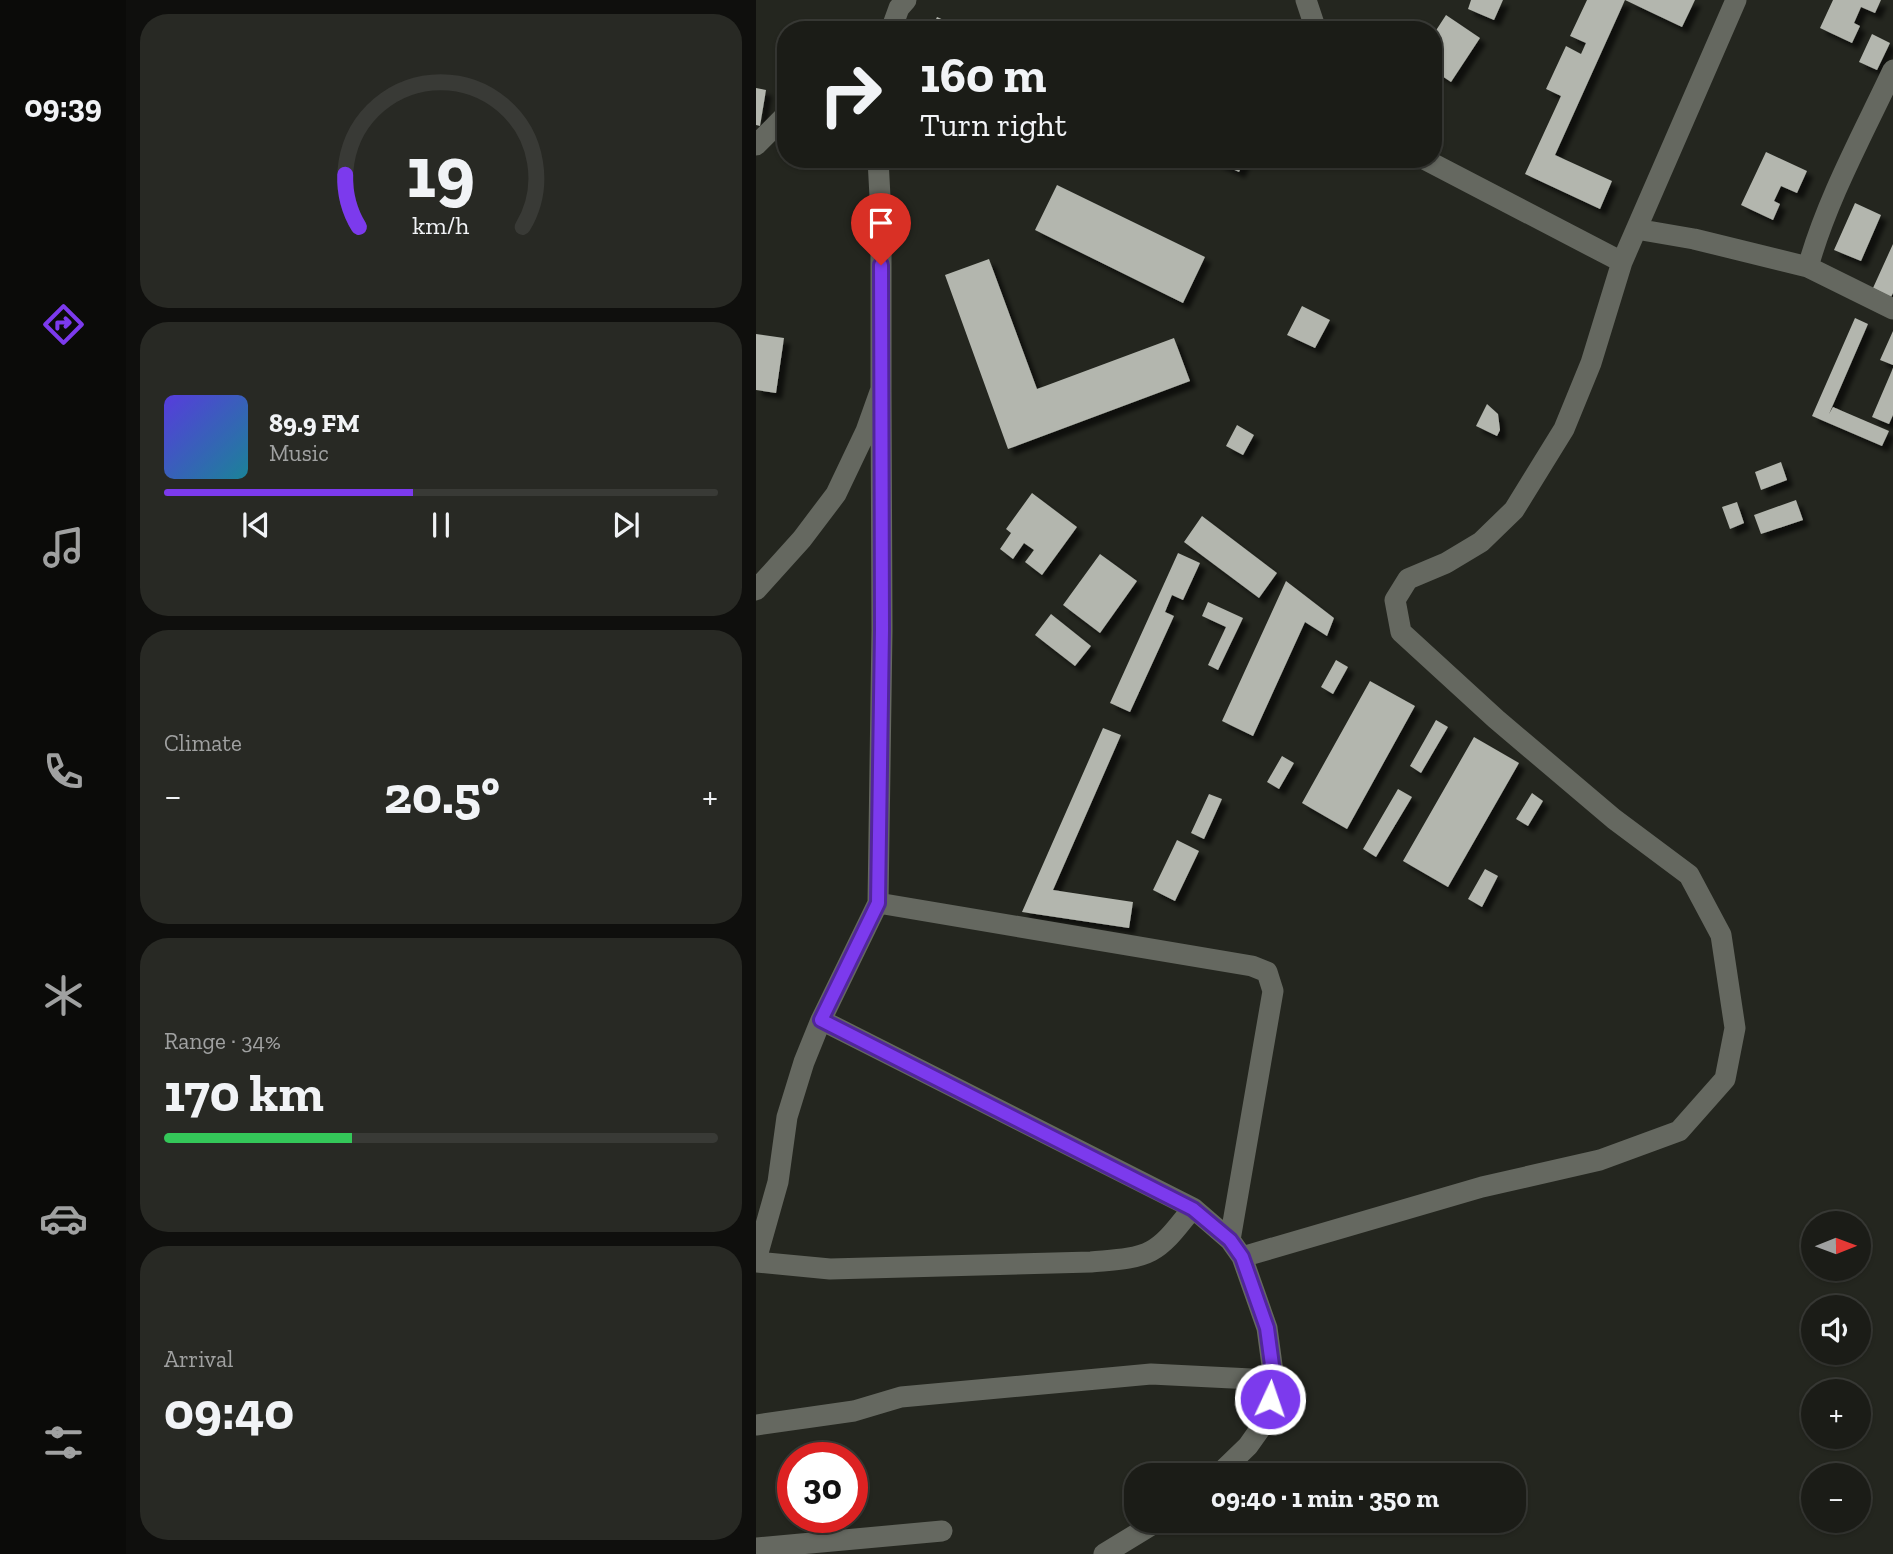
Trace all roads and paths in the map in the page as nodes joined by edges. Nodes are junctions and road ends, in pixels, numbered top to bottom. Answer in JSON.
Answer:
{"nodes":[{"id":1,"x":906,"y":0,"type":"edge"},
{"id":2,"x":1306,"y":0,"type":"edge"},
{"id":3,"x":1736,"y":0,"type":"edge"},
{"id":4,"x":894,"y":21,"type":"edge"},
{"id":5,"x":1313,"y":21,"type":"edge"},
{"id":6,"x":1893,"y":70,"type":"edge"},
{"id":7,"x":777,"y":123,"type":"edge"},
{"id":8,"x":756,"y":145,"type":"edge"},
{"id":9,"x":878,"y":168,"type":"edge"},
{"id":10,"x":1441,"y":168,"type":"edge"},
{"id":11,"x":1636,"y":229,"type":"junction"},
{"id":12,"x":1622,"y":262,"type":"junction"},
{"id":13,"x":1808,"y":267,"type":"junction"},
{"id":14,"x":1893,"y":309,"type":"edge"},
{"id":15,"x":881,"y":389,"type":"junction"},
{"id":16,"x":756,"y":590,"type":"edge"},
{"id":17,"x":878,"y":903,"type":"junction"},
{"id":18,"x":821,"y":1020,"type":"junction"},
{"id":19,"x":1193,"y":1209,"type":"junction"},
{"id":20,"x":1236,"y":1249,"type":"junction"},
{"id":21,"x":756,"y":1261,"type":"edge"},
{"id":22,"x":1274,"y":1380,"type":"junction"},
{"id":23,"x":756,"y":1424,"type":"edge"},
{"id":24,"x":1230,"y":1463,"type":"edge"},
{"id":25,"x":942,"y":1531,"type":"dead end"},
{"id":26,"x":1138,"y":1533,"type":"edge"},
{"id":27,"x":756,"y":1548,"type":"edge"},
{"id":28,"x":1104,"y":1554,"type":"edge"}],
"edges":[{"from":1,"to":4,"type":"street"},
{"from":2,"to":5,"type":"street"},
{"from":3,"to":11,"type":"street"},
{"from":6,"to":13,"type":"street"},
{"from":7,"to":8,"type":"street"},
{"from":9,"to":15,"type":"street"},
{"from":10,"to":12,"type":"street"},
{"from":11,"to":12,"type":"street"},
{"from":11,"to":13,"type":"street"},
{"from":12,"to":20,"type":"street"},
{"from":13,"to":14,"type":"street"},
{"from":15,"to":16,"type":"street"},
{"from":15,"to":17,"type":"street"},
{"from":17,"to":18,"type":"street"},
{"from":17,"to":20,"type":"street"},
{"from":18,"to":19,"type":"street"},
{"from":18,"to":21,"type":"street"},
{"from":19,"to":20,"type":"street"},
{"from":19,"to":21,"type":"street"},
{"from":20,"to":22,"type":"street"},
{"from":22,"to":23,"type":"street"},
{"from":22,"to":24,"type":"street"},
{"from":25,"to":27,"type":"street"},
{"from":26,"to":28,"type":"street"}]}
